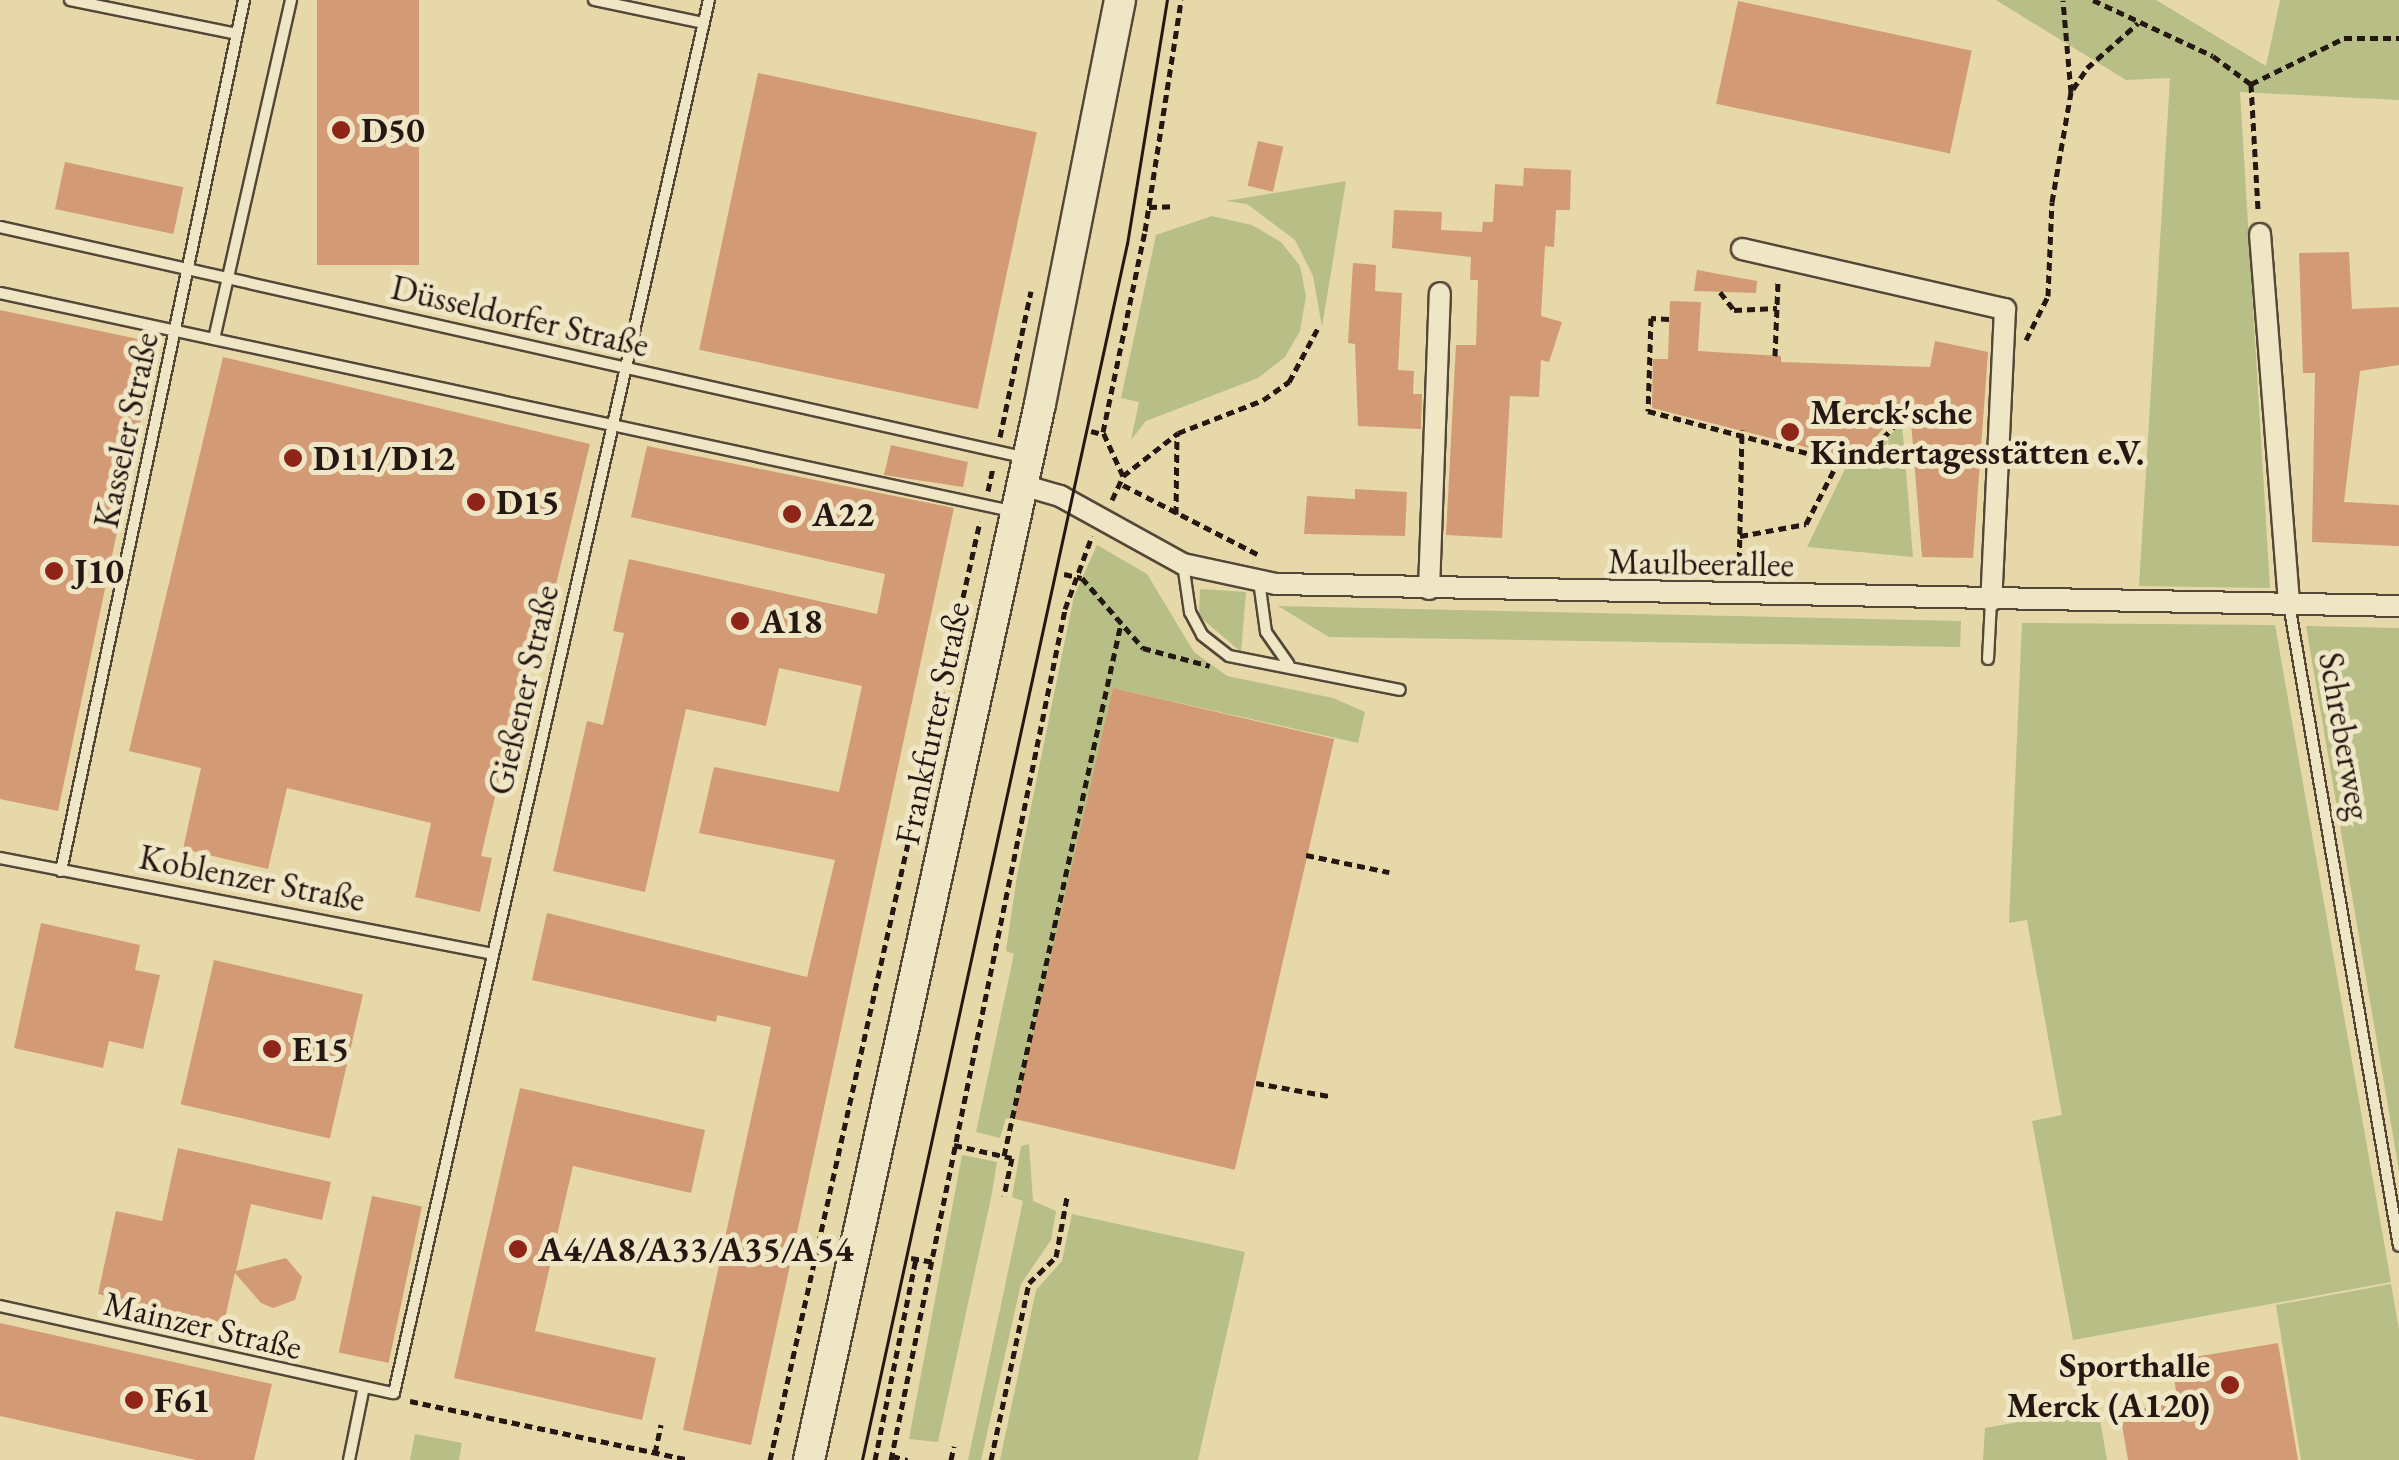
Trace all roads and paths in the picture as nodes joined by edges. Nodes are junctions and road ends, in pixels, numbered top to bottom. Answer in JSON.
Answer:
{"nodes":[{"id":1,"x":70,"y":0,"type":"edge"},
{"id":2,"x":244,"y":0,"type":"edge"},
{"id":3,"x":290,"y":0,"type":"edge"},
{"id":4,"x":594,"y":0,"type":"edge"},
{"id":5,"x":708,"y":0,"type":"edge"},
{"id":6,"x":1120,"y":0,"type":"edge"},
{"id":7,"x":1180,"y":0,"type":"edge"},
{"id":8,"x":2064,"y":0,"type":"edge"},
{"id":9,"x":2093,"y":0,"type":"edge"},
{"id":10,"x":2140,"y":22,"type":"junction"},
{"id":11,"x":703,"y":23,"type":"junction"},
{"id":12,"x":237,"y":34,"type":"junction"},
{"id":13,"x":2399,"y":38,"type":"edge"},
{"id":14,"x":2250,"y":84,"type":"junction"},
{"id":15,"x":2071,"y":92,"type":"junction"},
{"id":16,"x":1174,"y":206,"type":"dead end"},
{"id":17,"x":1149,"y":207,"type":"junction"},
{"id":18,"x":0,"y":227,"type":"edge"},
{"id":19,"x":2260,"y":234,"type":"joint"},
{"id":20,"x":1742,"y":249,"type":"dead end"},
{"id":21,"x":1778,"y":257,"type":"junction"},
{"id":22,"x":188,"y":269,"type":"junction"},
{"id":23,"x":228,"y":278,"type":"junction"},
{"id":24,"x":1720,"y":292,"type":"dead end"},
{"id":25,"x":0,"y":293,"type":"edge"},
{"id":26,"x":1440,"y":293,"type":"dead end"},
{"id":27,"x":1777,"y":308,"type":"junction"},
{"id":28,"x":1669,"y":319,"type":"dead end"},
{"id":29,"x":1319,"y":326,"type":"dead end"},
{"id":30,"x":175,"y":330,"type":"junction"},
{"id":31,"x":214,"y":339,"type":"junction"},
{"id":32,"x":1775,"y":356,"type":"dead end"},
{"id":33,"x":2002,"y":364,"type":"junction"},
{"id":34,"x":624,"y":367,"type":"junction"},
{"id":35,"x":1906,"y":413,"type":"dead end"},
{"id":36,"x":610,"y":424,"type":"junction"},
{"id":37,"x":1091,"y":431,"type":"dead end"},
{"id":38,"x":1742,"y":432,"type":"junction"},
{"id":39,"x":1102,"y":434,"type":"junction"},
{"id":40,"x":1177,"y":434,"type":"junction"},
{"id":41,"x":1838,"y":461,"type":"junction"},
{"id":42,"x":1123,"y":476,"type":"junction"},
{"id":43,"x":1022,"y":485,"type":"junction"},
{"id":44,"x":1124,"y":485,"type":"junction"},
{"id":45,"x":1110,"y":503,"type":"dead end"},
{"id":46,"x":984,"y":505,"type":"junction"},
{"id":47,"x":1176,"y":514,"type":"junction"},
{"id":48,"x":1740,"y":536,"type":"junction"},
{"id":49,"x":1090,"y":540,"type":"dead end"},
{"id":50,"x":1262,"y":556,"type":"dead end"},
{"id":51,"x":1184,"y":564,"type":"junction"},
{"id":52,"x":1064,"y":574,"type":"dead end"},
{"id":53,"x":1073,"y":575,"type":"junction"},
{"id":54,"x":1259,"y":580,"type":"junction"},
{"id":55,"x":1429,"y":590,"type":"junction"},
{"id":56,"x":1738,"y":596,"type":"junction"},
{"id":57,"x":1991,"y":601,"type":"junction"},
{"id":58,"x":2289,"y":603,"type":"junction"},
{"id":59,"x":2399,"y":606,"type":"edge"},
{"id":60,"x":1120,"y":628,"type":"junction"},
{"id":61,"x":1229,"y":656,"type":"junction"},
{"id":62,"x":1988,"y":659,"type":"dead end"},
{"id":63,"x":1288,"y":664,"type":"junction"},
{"id":64,"x":1400,"y":690,"type":"dead end"},
{"id":65,"x":1306,"y":854,"type":"dead end"},
{"id":66,"x":0,"y":858,"type":"edge"},
{"id":67,"x":60,"y":872,"type":"junction"},
{"id":68,"x":1389,"y":872,"type":"dead end"},
{"id":69,"x":493,"y":954,"type":"junction"},
{"id":70,"x":1256,"y":1083,"type":"dead end"},
{"id":71,"x":1329,"y":1096,"type":"dead end"},
{"id":72,"x":954,"y":1145,"type":"junction"},
{"id":73,"x":1004,"y":1156,"type":"junction"},
{"id":74,"x":1004,"y":1196,"type":"dead end"},
{"id":75,"x":1068,"y":1197,"type":"dead end"},
{"id":76,"x":2399,"y":1246,"type":"edge"},
{"id":77,"x":934,"y":1262,"type":"junction"},
{"id":78,"x":0,"y":1306,"type":"edge"},
{"id":79,"x":363,"y":1391,"type":"junction"},
{"id":80,"x":394,"y":1393,"type":"joint"},
{"id":81,"x":660,"y":1425,"type":"dead end"},
{"id":82,"x":954,"y":1446,"type":"dead end"},
{"id":83,"x":642,"y":1450,"type":"junction"},
{"id":84,"x":654,"y":1453,"type":"junction"},
{"id":85,"x":892,"y":1458,"type":"edge"},
{"id":86,"x":349,"y":1460,"type":"edge"},
{"id":87,"x":639,"y":1460,"type":"edge"},
{"id":88,"x":689,"y":1460,"type":"edge"},
{"id":89,"x":770,"y":1460,"type":"edge"},
{"id":90,"x":809,"y":1460,"type":"edge"},
{"id":91,"x":876,"y":1460,"type":"edge"},
{"id":92,"x":907,"y":1460,"type":"edge"},
{"id":93,"x":951,"y":1460,"type":"edge"},
{"id":94,"x":991,"y":1460,"type":"edge"}],
"edges":[{"from":1,"to":12,"type":"lane"},
{"from":2,"to":12,"type":"lane","name":"Kasseler Straße"},
{"from":3,"to":23,"type":"lane"},
{"from":4,"to":11,"type":"lane"},
{"from":5,"to":11,"type":"lane","name":"Gießener Straße"},
{"from":6,"to":43,"type":"main road","name":"Frankfurter Straße"},
{"from":7,"to":17,"type":"path"},
{"from":8,"to":15,"type":"path"},
{"from":9,"to":10,"type":"path"},
{"from":10,"to":14,"type":"path"},
{"from":10,"to":15,"type":"path"},
{"from":11,"to":34,"type":"lane","name":"Gießener Straße"},
{"from":12,"to":22,"type":"lane","name":"Kasseler Straße"},
{"from":13,"to":14,"type":"path"},
{"from":14,"to":19,"type":"path"},
{"from":15,"to":33,"type":"path"},
{"from":16,"to":17,"type":"path"},
{"from":17,"to":39,"type":"path"},
{"from":18,"to":22,"type":"lane","name":"Düsseldorfer Straße"},
{"from":19,"to":58,"type":"street","name":"Schreberweg"},
{"from":20,"to":21,"type":"street"},
{"from":21,"to":27,"type":"path"},
{"from":21,"to":33,"type":"street"},
{"from":22,"to":23,"type":"lane","name":"Düsseldorfer Straße"},
{"from":22,"to":30,"type":"lane","name":"Kasseler Straße"},
{"from":23,"to":31,"type":"lane"},
{"from":23,"to":34,"type":"lane","name":"Düsseldorfer Straße"},
{"from":24,"to":27,"type":"path"},
{"from":25,"to":30,"type":"lane"},
{"from":26,"to":55,"type":"street"},
{"from":27,"to":32,"type":"path"},
{"from":28,"to":38,"type":"path"},
{"from":29,"to":40,"type":"path"},
{"from":30,"to":31,"type":"lane"},
{"from":30,"to":67,"type":"lane","name":"Kasseler Straße"},
{"from":31,"to":36,"type":"lane"},
{"from":33,"to":57,"type":"street"},
{"from":34,"to":36,"type":"lane","name":"Gießener Straße"},
{"from":34,"to":43,"type":"lane","name":"Düsseldorfer Straße"},
{"from":35,"to":41,"type":"path"},
{"from":36,"to":46,"type":"lane"},
{"from":36,"to":69,"type":"lane","name":"Gießener Straße"},
{"from":37,"to":39,"type":"path"},
{"from":38,"to":41,"type":"path"},
{"from":38,"to":48,"type":"path"},
{"from":39,"to":42,"type":"path"},
{"from":40,"to":42,"type":"path"},
{"from":40,"to":47,"type":"path"},
{"from":41,"to":48,"type":"path"},
{"from":42,"to":44,"type":"path"},
{"from":43,"to":46,"type":"lane"},
{"from":43,"to":51,"type":"street","name":"Maulbeerallee"},
{"from":43,"to":90,"type":"main road","name":"Frankfurter Straße"},
{"from":44,"to":45,"type":"path"},
{"from":44,"to":47,"type":"path"},
{"from":46,"to":89,"type":"path"},
{"from":47,"to":50,"type":"path"},
{"from":48,"to":56,"type":"path"},
{"from":49,"to":53,"type":"path"},
{"from":51,"to":54,"type":"street","name":"Maulbeerallee"},
{"from":51,"to":61,"type":"lane"},
{"from":52,"to":53,"type":"path"},
{"from":53,"to":60,"type":"path"},
{"from":53,"to":72,"type":"path"},
{"from":54,"to":55,"type":"street","name":"Maulbeerallee"},
{"from":54,"to":63,"type":"lane"},
{"from":55,"to":56,"type":"street","name":"Maulbeerallee"},
{"from":56,"to":57,"type":"street","name":"Maulbeerallee"},
{"from":57,"to":58,"type":"street","name":"Maulbeerallee"},
{"from":57,"to":62,"type":"lane"},
{"from":58,"to":59,"type":"street","name":"Maulbeerallee"},
{"from":58,"to":76,"type":"lane","name":"Schreberweg"},
{"from":60,"to":61,"type":"path"},
{"from":60,"to":73,"type":"path"},
{"from":61,"to":63,"type":"lane"},
{"from":63,"to":64,"type":"lane"},
{"from":65,"to":68,"type":"path"},
{"from":66,"to":67,"type":"lane","name":"Koblenzer Straße"},
{"from":67,"to":69,"type":"lane","name":"Koblenzer Straße"},
{"from":69,"to":80,"type":"lane","name":"Gießener Straße"},
{"from":70,"to":71,"type":"path"},
{"from":72,"to":73,"type":"path"},
{"from":72,"to":77,"type":"path"},
{"from":73,"to":74,"type":"path"},
{"from":75,"to":94,"type":"path"},
{"from":77,"to":85,"type":"path"},
{"from":77,"to":91,"type":"path"},
{"from":78,"to":79,"type":"lane","name":"Mainzer Straße"},
{"from":79,"to":80,"type":"lane","name":"Mainzer Straße"},
{"from":79,"to":83,"type":"path"},
{"from":79,"to":86,"type":"lane"},
{"from":81,"to":84,"type":"path"},
{"from":82,"to":93,"type":"path"},
{"from":83,"to":84,"type":"path"},
{"from":83,"to":87,"type":"path"},
{"from":84,"to":88,"type":"path"},
{"from":85,"to":92,"type":"path"}]}
